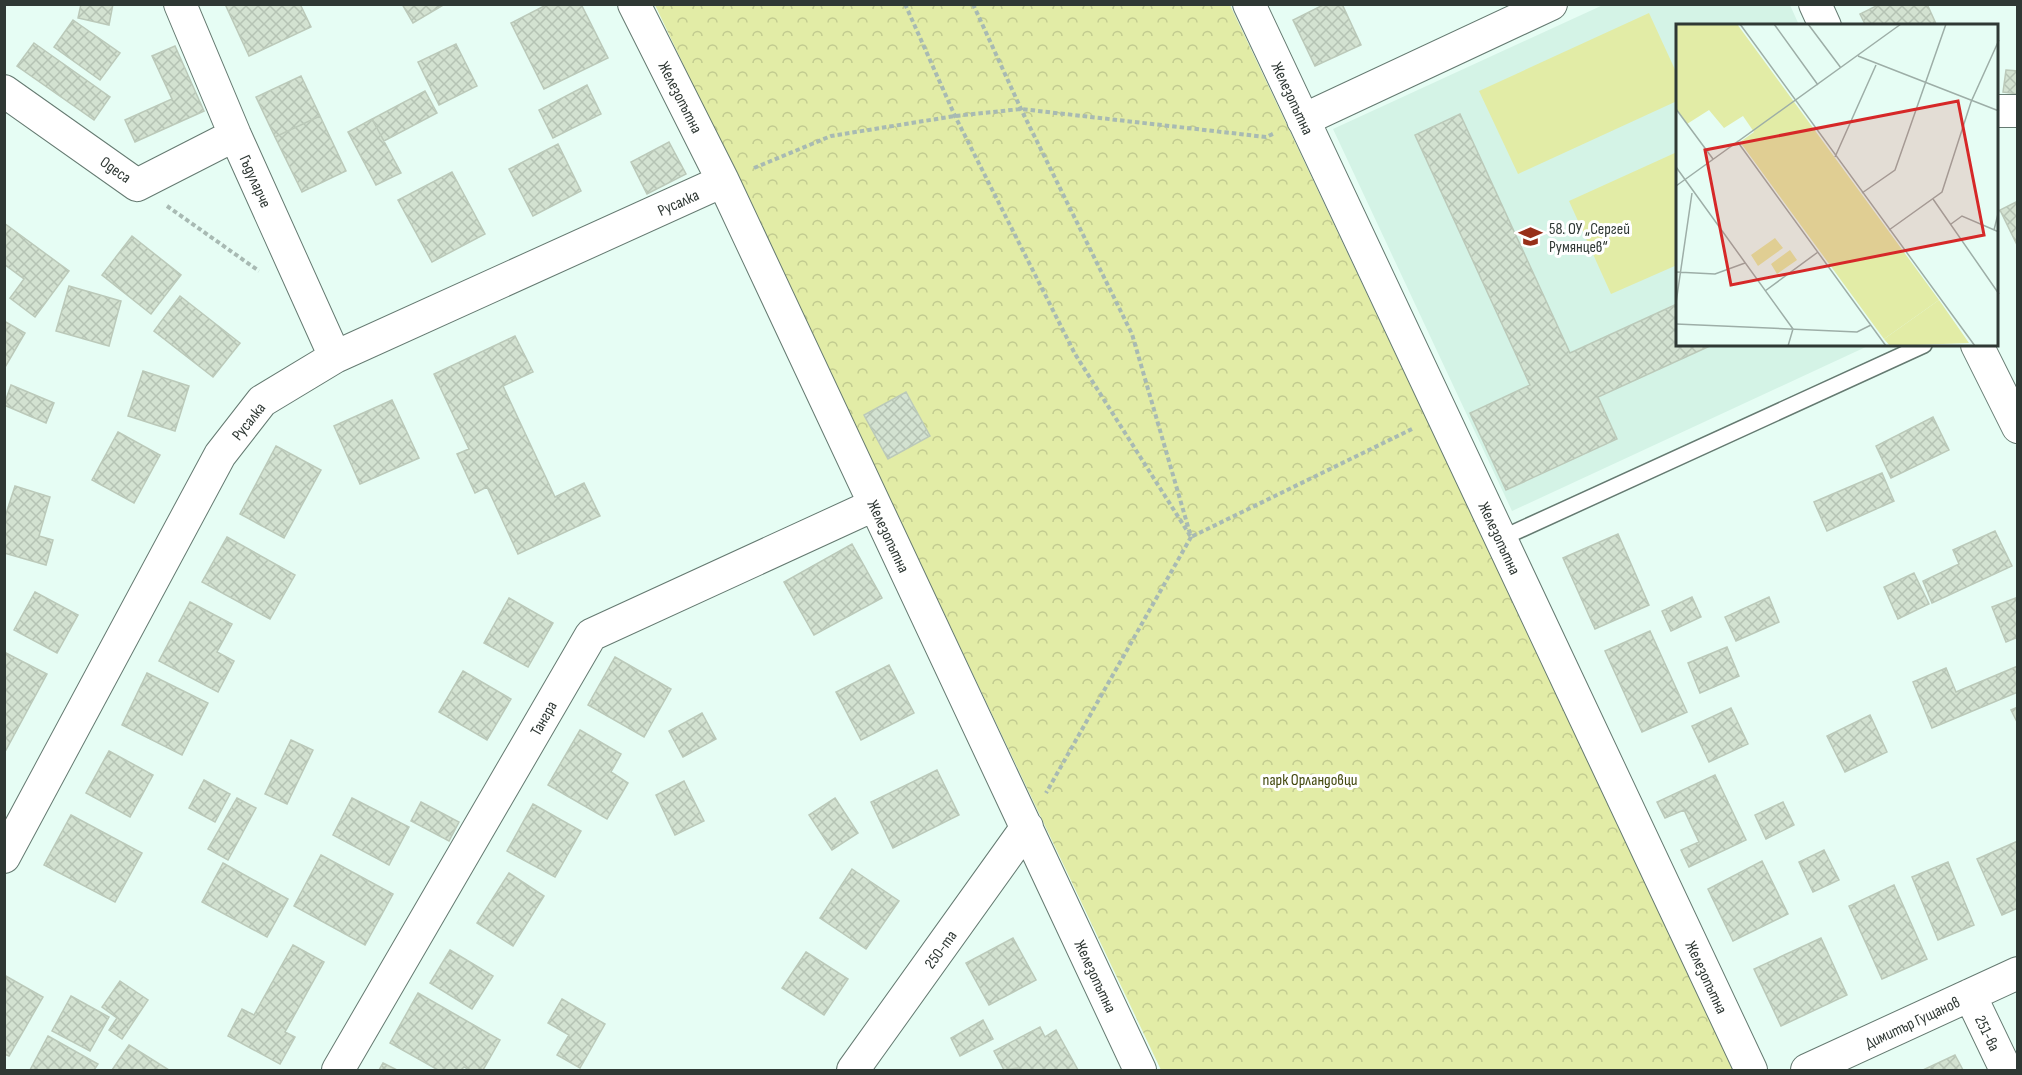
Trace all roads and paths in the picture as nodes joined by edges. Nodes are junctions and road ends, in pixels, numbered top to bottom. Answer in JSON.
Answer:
{"nodes":[{"id":1,"x":180,"y":4,"type":"edge"},
{"id":2,"x":634,"y":4,"type":"edge"},
{"id":3,"x":905,"y":4,"type":"edge"},
{"id":4,"x":973,"y":4,"type":"edge"},
{"id":5,"x":1249,"y":4,"type":"edge"},
{"id":6,"x":1551,"y":4,"type":"edge"},
{"id":7,"x":1815,"y":4,"type":"edge"},
{"id":8,"x":1824,"y":24,"type":"edge"},
{"id":9,"x":4,"y":91,"type":"edge"},
{"id":10,"x":1021,"y":109,"type":"junction"},
{"id":11,"x":1998,"y":111,"type":"edge"},
{"id":12,"x":2018,"y":111,"type":"edge"},
{"id":13,"x":955,"y":116,"type":"junction"},
{"id":14,"x":1303,"y":120,"type":"junction"},
{"id":15,"x":235,"y":135,"type":"junction"},
{"id":16,"x":723,"y":181,"type":"junction"},
{"id":17,"x":137,"y":184,"type":"junction"},
{"id":18,"x":268,"y":277,"type":"dead end"},
{"id":19,"x":1922,"y":346,"type":"edge"},
{"id":20,"x":1977,"y":346,"type":"edge"},
{"id":21,"x":335,"y":357,"type":"junction"},
{"id":22,"x":1442,"y":414,"type":"junction"},
{"id":23,"x":2018,"y":428,"type":"edge"},
{"id":24,"x":874,"y":505,"type":"junction"},
{"id":25,"x":1191,"y":537,"type":"junction"},
{"id":26,"x":1500,"y":539,"type":"junction"},
{"id":27,"x":1026,"y":827,"type":"junction"},
{"id":28,"x":4,"y":857,"type":"edge"},
{"id":29,"x":2018,"y":973,"type":"edge"},
{"id":30,"x":1970,"y":995,"type":"junction"},
{"id":31,"x":338,"y":1071,"type":"edge"},
{"id":32,"x":853,"y":1071,"type":"edge"},
{"id":33,"x":1140,"y":1071,"type":"edge"},
{"id":34,"x":1751,"y":1071,"type":"edge"},
{"id":35,"x":1808,"y":1071,"type":"edge"},
{"id":36,"x":2006,"y":1071,"type":"edge"}],
"edges":[{"from":1,"to":15,"type":"street","name":"Гъдуларче"},
{"from":2,"to":16,"type":"street","name":"Железопътна"},
{"from":3,"to":13,"type":"path"},
{"from":4,"to":10,"type":"path"},
{"from":5,"to":14,"type":"street","name":"Железопътна"},
{"from":6,"to":14,"type":"street"},
{"from":7,"to":8,"type":"street"},
{"from":9,"to":17,"type":"street","name":"Одеса"},
{"from":10,"to":13,"type":"path"},
{"from":10,"to":14,"type":"path"},
{"from":10,"to":25,"type":"path"},
{"from":11,"to":12,"type":"street"},
{"from":13,"to":16,"type":"path"},
{"from":13,"to":25,"type":"path"},
{"from":14,"to":22,"type":"street","name":"Железопътна"},
{"from":15,"to":17,"type":"street","name":"Одеса"},
{"from":15,"to":21,"type":"street","name":"Гъдуларче"},
{"from":16,"to":21,"type":"street","name":"Русалка"},
{"from":16,"to":24,"type":"street","name":"Железопътна"},
{"from":17,"to":18,"type":"path"},
{"from":19,"to":26,"type":"lane"},
{"from":20,"to":23,"type":"street"},
{"from":21,"to":28,"type":"street","name":"Русалка"},
{"from":22,"to":25,"type":"path"},
{"from":22,"to":26,"type":"street","name":"Железопътна"},
{"from":24,"to":27,"type":"street","name":"Железопътна"},
{"from":24,"to":31,"type":"street","name":"Тангра"},
{"from":25,"to":27,"type":"path"},
{"from":26,"to":34,"type":"street","name":"Железопътна"},
{"from":27,"to":32,"type":"street","name":"250-та"},
{"from":27,"to":33,"type":"street","name":"Железопътна"},
{"from":29,"to":30,"type":"street","name":"Димитър Гущанов"},
{"from":30,"to":35,"type":"street","name":"Димитър Гущанов"},
{"from":30,"to":36,"type":"street","name":"251-ва"}]}
